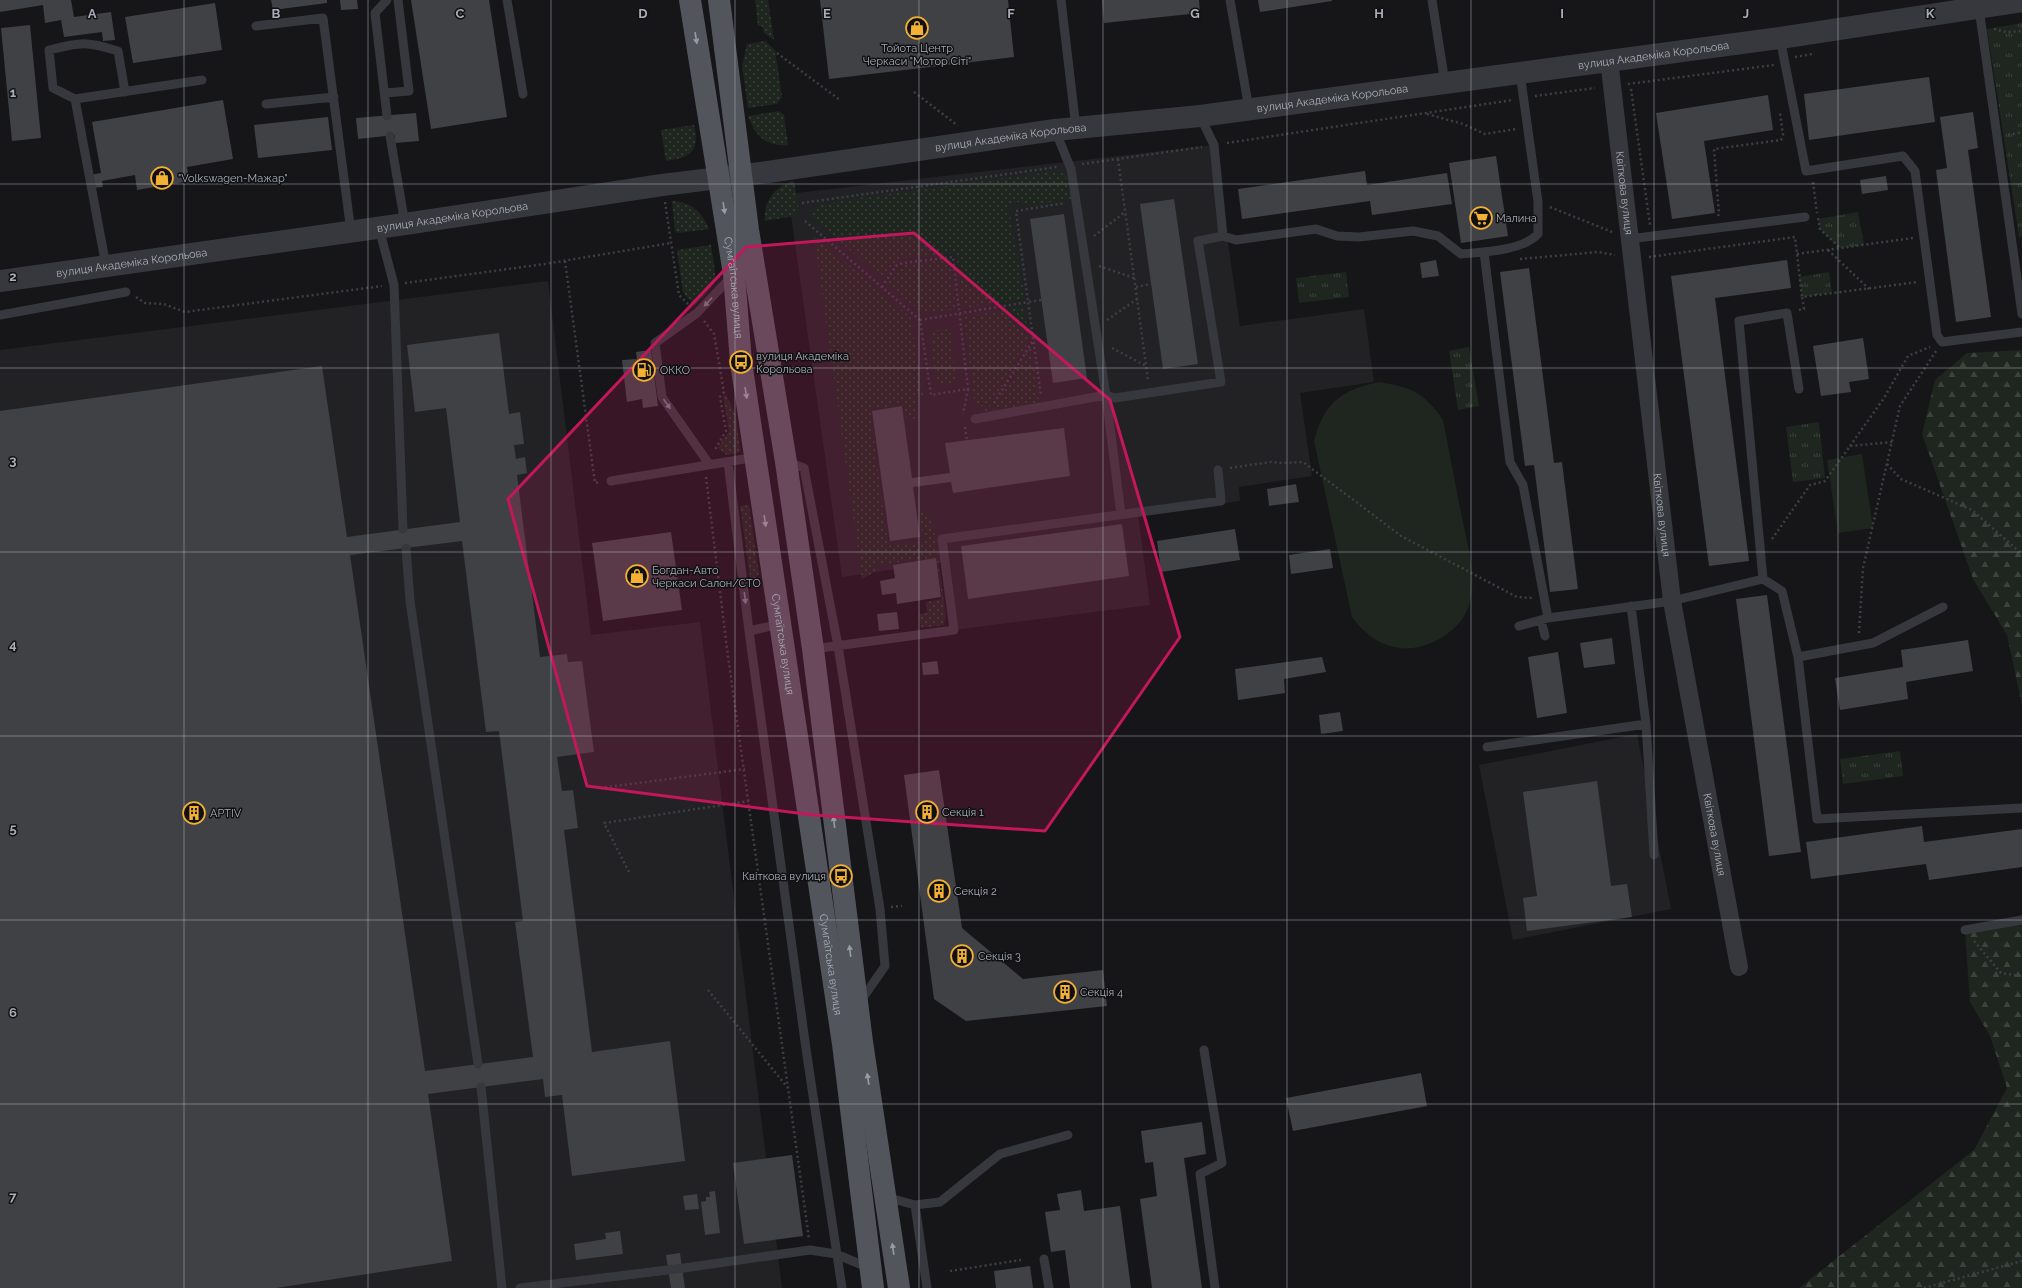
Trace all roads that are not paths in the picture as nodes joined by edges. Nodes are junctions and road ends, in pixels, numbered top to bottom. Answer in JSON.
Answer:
{"nodes":[{"id":1,"x":387,"y":0,"type":"edge"},
{"id":2,"x":398,"y":0,"type":"edge"},
{"id":3,"x":507,"y":0,"type":"edge"},
{"id":4,"x":690,"y":0,"type":"edge"},
{"id":5,"x":719,"y":0,"type":"edge"},
{"id":6,"x":1061,"y":0,"type":"edge"},
{"id":7,"x":1230,"y":0,"type":"edge"},
{"id":8,"x":1432,"y":0,"type":"edge"},
{"id":9,"x":2022,"y":1,"type":"edge"},
{"id":10,"x":1981,"y":16,"type":"junction"},
{"id":11,"x":256,"y":26,"type":"dead end"},
{"id":12,"x":1780,"y":38,"type":"junction"},
{"id":13,"x":1609,"y":60,"type":"junction"},
{"id":14,"x":1519,"y":72,"type":"junction"},
{"id":15,"x":202,"y":80,"type":"dead end"},
{"id":16,"x":1445,"y":83,"type":"junction"},
{"id":17,"x":125,"y":92,"type":"junction"},
{"id":18,"x":385,"y":93,"type":"junction"},
{"id":19,"x":523,"y":94,"type":"dead end"},
{"id":20,"x":334,"y":98,"type":"junction"},
{"id":21,"x":76,"y":99,"type":"junction"},
{"id":22,"x":266,"y":104,"type":"dead end"},
{"id":23,"x":1249,"y":110,"type":"junction"},
{"id":24,"x":387,"y":116,"type":"dead end"},
{"id":25,"x":1200,"y":116,"type":"junction"},
{"id":26,"x":1065,"y":129,"type":"junction"},
{"id":27,"x":390,"y":136,"type":"dead end"},
{"id":28,"x":742,"y":175,"type":"junction"},
{"id":29,"x":719,"y":178,"type":"junction"},
{"id":30,"x":1805,"y":217,"type":"dead end"},
{"id":31,"x":405,"y":224,"type":"junction"},
{"id":32,"x":379,"y":228,"type":"junction"},
{"id":33,"x":350,"y":232,"type":"junction"},
{"id":34,"x":1223,"y":236,"type":"junction"},
{"id":35,"x":1629,"y":239,"type":"junction"},
{"id":36,"x":1484,"y":252,"type":"junction"},
{"id":37,"x":106,"y":266,"type":"junction"},
{"id":38,"x":734,"y":274,"type":"junction"},
{"id":39,"x":0,"y":281,"type":"edge"},
{"id":40,"x":126,"y":292,"type":"dead end"},
{"id":41,"x":0,"y":314,"type":"edge"},
{"id":42,"x":2022,"y":314,"type":"edge"},
{"id":43,"x":2022,"y":332,"type":"edge"},
{"id":44,"x":1799,"y":389,"type":"dead end"},
{"id":45,"x":1106,"y":395,"type":"junction"},
{"id":46,"x":975,"y":419,"type":"dead end"},
{"id":47,"x":756,"y":458,"type":"junction"},
{"id":48,"x":728,"y":462,"type":"junction"},
{"id":49,"x":786,"y":462,"type":"junction"},
{"id":50,"x":709,"y":464,"type":"junction"},
{"id":51,"x":1218,"y":470,"type":"road end"},
{"id":52,"x":611,"y":481,"type":"road end"},
{"id":53,"x":1121,"y":514,"type":"junction"},
{"id":54,"x":403,"y":529,"type":"dead end"},
{"id":55,"x":406,"y":548,"type":"dead end"},
{"id":56,"x":1763,"y":579,"type":"junction"},
{"id":57,"x":1672,"y":601,"type":"junction"},
{"id":58,"x":1631,"y":606,"type":"junction"},
{"id":59,"x":1943,"y":607,"type":"dead end"},
{"id":60,"x":1544,"y":619,"type":"junction"},
{"id":61,"x":780,"y":624,"type":"junction"},
{"id":62,"x":1519,"y":626,"type":"dead end"},
{"id":63,"x":749,"y":631,"type":"junction"},
{"id":64,"x":1545,"y":636,"type":"dead end"},
{"id":65,"x":838,"y":646,"type":"junction"},
{"id":66,"x":813,"y":649,"type":"junction"},
{"id":67,"x":1798,"y":657,"type":"junction"},
{"id":68,"x":1646,"y":724,"type":"junction"},
{"id":69,"x":1487,"y":747,"type":"dead end"},
{"id":70,"x":2022,"y":808,"type":"edge"},
{"id":71,"x":1654,"y":855,"type":"dead end"},
{"id":72,"x":2022,"y":920,"type":"edge"},
{"id":73,"x":1965,"y":930,"type":"road end"},
{"id":74,"x":1739,"y":967,"type":"dead end"},
{"id":75,"x":857,"y":1006,"type":"junction"},
{"id":76,"x":1204,"y":1050,"type":"dead end"},
{"id":77,"x":478,"y":1064,"type":"dead end"},
{"id":78,"x":481,"y":1087,"type":"dead end"},
{"id":79,"x":861,"y":1104,"type":"junction"},
{"id":80,"x":1068,"y":1135,"type":"dead end"},
{"id":81,"x":886,"y":1197,"type":"junction"},
{"id":82,"x":915,"y":1205,"type":"junction"},
{"id":83,"x":836,"y":1254,"type":"junction"},
{"id":84,"x":1044,"y":1259,"type":"dead end"},
{"id":85,"x":871,"y":1278,"type":"edge"},
{"id":86,"x":502,"y":1288,"type":"edge"},
{"id":87,"x":520,"y":1288,"type":"edge"},
{"id":88,"x":842,"y":1288,"type":"edge"},
{"id":89,"x":899,"y":1288,"type":"edge"},
{"id":90,"x":927,"y":1288,"type":"edge"},
{"id":91,"x":1049,"y":1288,"type":"edge"},
{"id":92,"x":1215,"y":1288,"type":"edge"}],
"edges":[{"from":1,"to":18,"type":"lane"},
{"from":2,"to":18,"type":"lane"},
{"from":3,"to":19,"type":"lane"},
{"from":4,"to":29,"type":"main road","name":"Сумгаїтська вулиця","one_way":true},
{"from":5,"to":28,"type":"main road","name":"Сумгаїтська вулиця"},
{"from":6,"to":26,"type":"lane"},
{"from":7,"to":23,"type":"lane"},
{"from":8,"to":16,"type":"lane"},
{"from":9,"to":10,"type":"street","name":"вулиця Академіка Корольова"},
{"from":10,"to":12,"type":"street","name":"вулиця Академіка Корольова"},
{"from":10,"to":42,"type":"lane"},
{"from":11,"to":20,"type":"lane"},
{"from":12,"to":13,"type":"street","name":"вулиця Академіка Корольова"},
{"from":12,"to":43,"type":"lane"},
{"from":13,"to":14,"type":"street","name":"вулиця Академіка Корольова"},
{"from":13,"to":35,"type":"street","name":"Квіткова вулиця"},
{"from":14,"to":16,"type":"street","name":"вулиця Академіка Корольова"},
{"from":14,"to":36,"type":"lane"},
{"from":15,"to":17,"type":"lane"},
{"from":16,"to":23,"type":"street","name":"вулиця Академіка Корольова"},
{"from":17,"to":21,"type":"lane"},
{"from":17,"to":21,"type":"lane"},
{"from":18,"to":24,"type":"lane"},
{"from":20,"to":22,"type":"lane"},
{"from":20,"to":33,"type":"lane"},
{"from":21,"to":37,"type":"lane"},
{"from":23,"to":25,"type":"street","name":"вулиця Академіка Корольова"},
{"from":25,"to":26,"type":"street","name":"вулиця Академіка Корольова"},
{"from":25,"to":34,"type":"lane"},
{"from":26,"to":28,"type":"street","name":"вулиця Академіка Корольова"},
{"from":26,"to":45,"type":"lane"},
{"from":27,"to":31,"type":"lane"},
{"from":28,"to":29,"type":"street","name":"вулиця Академіка Корольова"},
{"from":28,"to":49,"type":"main road","name":"Сумгаїтська вулиця"},
{"from":29,"to":31,"type":"street","name":"вулиця Академіка Корольова"},
{"from":29,"to":38,"type":"main road","name":"Сумгаїтська вулиця","one_way":true},
{"from":30,"to":35,"type":"lane"},
{"from":31,"to":32,"type":"street","name":"вулиця Академіка Корольова"},
{"from":32,"to":33,"type":"street","name":"вулиця Академіка Корольова"},
{"from":32,"to":54,"type":"lane"},
{"from":33,"to":37,"type":"street","name":"вулиця Академіка Корольова"},
{"from":34,"to":36,"type":"lane"},
{"from":34,"to":45,"type":"lane"},
{"from":35,"to":57,"type":"street","name":"Квіткова вулиця"},
{"from":36,"to":60,"type":"lane"},
{"from":37,"to":39,"type":"street","name":"вулиця Академіка Корольова"},
{"from":38,"to":47,"type":"main road","name":"Сумгаїтська вулиця","one_way":true},
{"from":38,"to":50,"type":"lane","one_way":true},
{"from":40,"to":41,"type":"lane"},
{"from":44,"to":56,"type":"lane"},
{"from":45,"to":46,"type":"lane"},
{"from":45,"to":53,"type":"lane"},
{"from":47,"to":48,"type":"lane"},
{"from":47,"to":61,"type":"main road","name":"Сумгаїтська вулиця","one_way":true},
{"from":48,"to":50,"type":"lane"},
{"from":48,"to":63,"type":"lane","one_way":true},
{"from":49,"to":65,"type":"lane"},
{"from":49,"to":66,"type":"main road","name":"Сумгаїтська вулиця"},
{"from":50,"to":52,"type":"lane"},
{"from":51,"to":53,"type":"lane"},
{"from":53,"to":65,"type":"lane"},
{"from":55,"to":77,"type":"lane"},
{"from":56,"to":57,"type":"lane"},
{"from":56,"to":67,"type":"lane"},
{"from":57,"to":58,"type":"lane"},
{"from":57,"to":74,"type":"street","name":"Квіткова вулиця"},
{"from":58,"to":60,"type":"lane"},
{"from":58,"to":68,"type":"lane"},
{"from":59,"to":67,"type":"lane"},
{"from":60,"to":62,"type":"lane"},
{"from":60,"to":64,"type":"lane"},
{"from":61,"to":63,"type":"lane"},
{"from":61,"to":79,"type":"main road","name":"Сумгаїтська вулиця"},
{"from":63,"to":83,"type":"lane"},
{"from":65,"to":66,"type":"lane"},
{"from":65,"to":75,"type":"lane"},
{"from":75,"to":66,"type":"main road","name":"Сумгаїтська вулиця","one_way":true},
{"from":67,"to":70,"type":"lane"},
{"from":68,"to":69,"type":"lane"},
{"from":68,"to":71,"type":"lane"},
{"from":72,"to":73,"type":"lane"},
{"from":79,"to":75,"type":"main road","name":"Сумгаїтська вулиця","one_way":true},
{"from":76,"to":92,"type":"lane"},
{"from":78,"to":86,"type":"lane"},
{"from":79,"to":81,"type":"main road","name":"Сумгаїтська вулиця"},
{"from":79,"to":85,"type":"main road","name":"Сумгаїтська вулиця"},
{"from":80,"to":82,"type":"lane"},
{"from":81,"to":82,"type":"lane"},
{"from":89,"to":81,"type":"main road","name":"Сумгаїтська вулиця","one_way":true},
{"from":82,"to":90,"type":"lane"},
{"from":83,"to":85,"type":"lane"},
{"from":83,"to":87,"type":"lane"},
{"from":83,"to":88,"type":"lane"},
{"from":84,"to":91,"type":"lane"}]}
